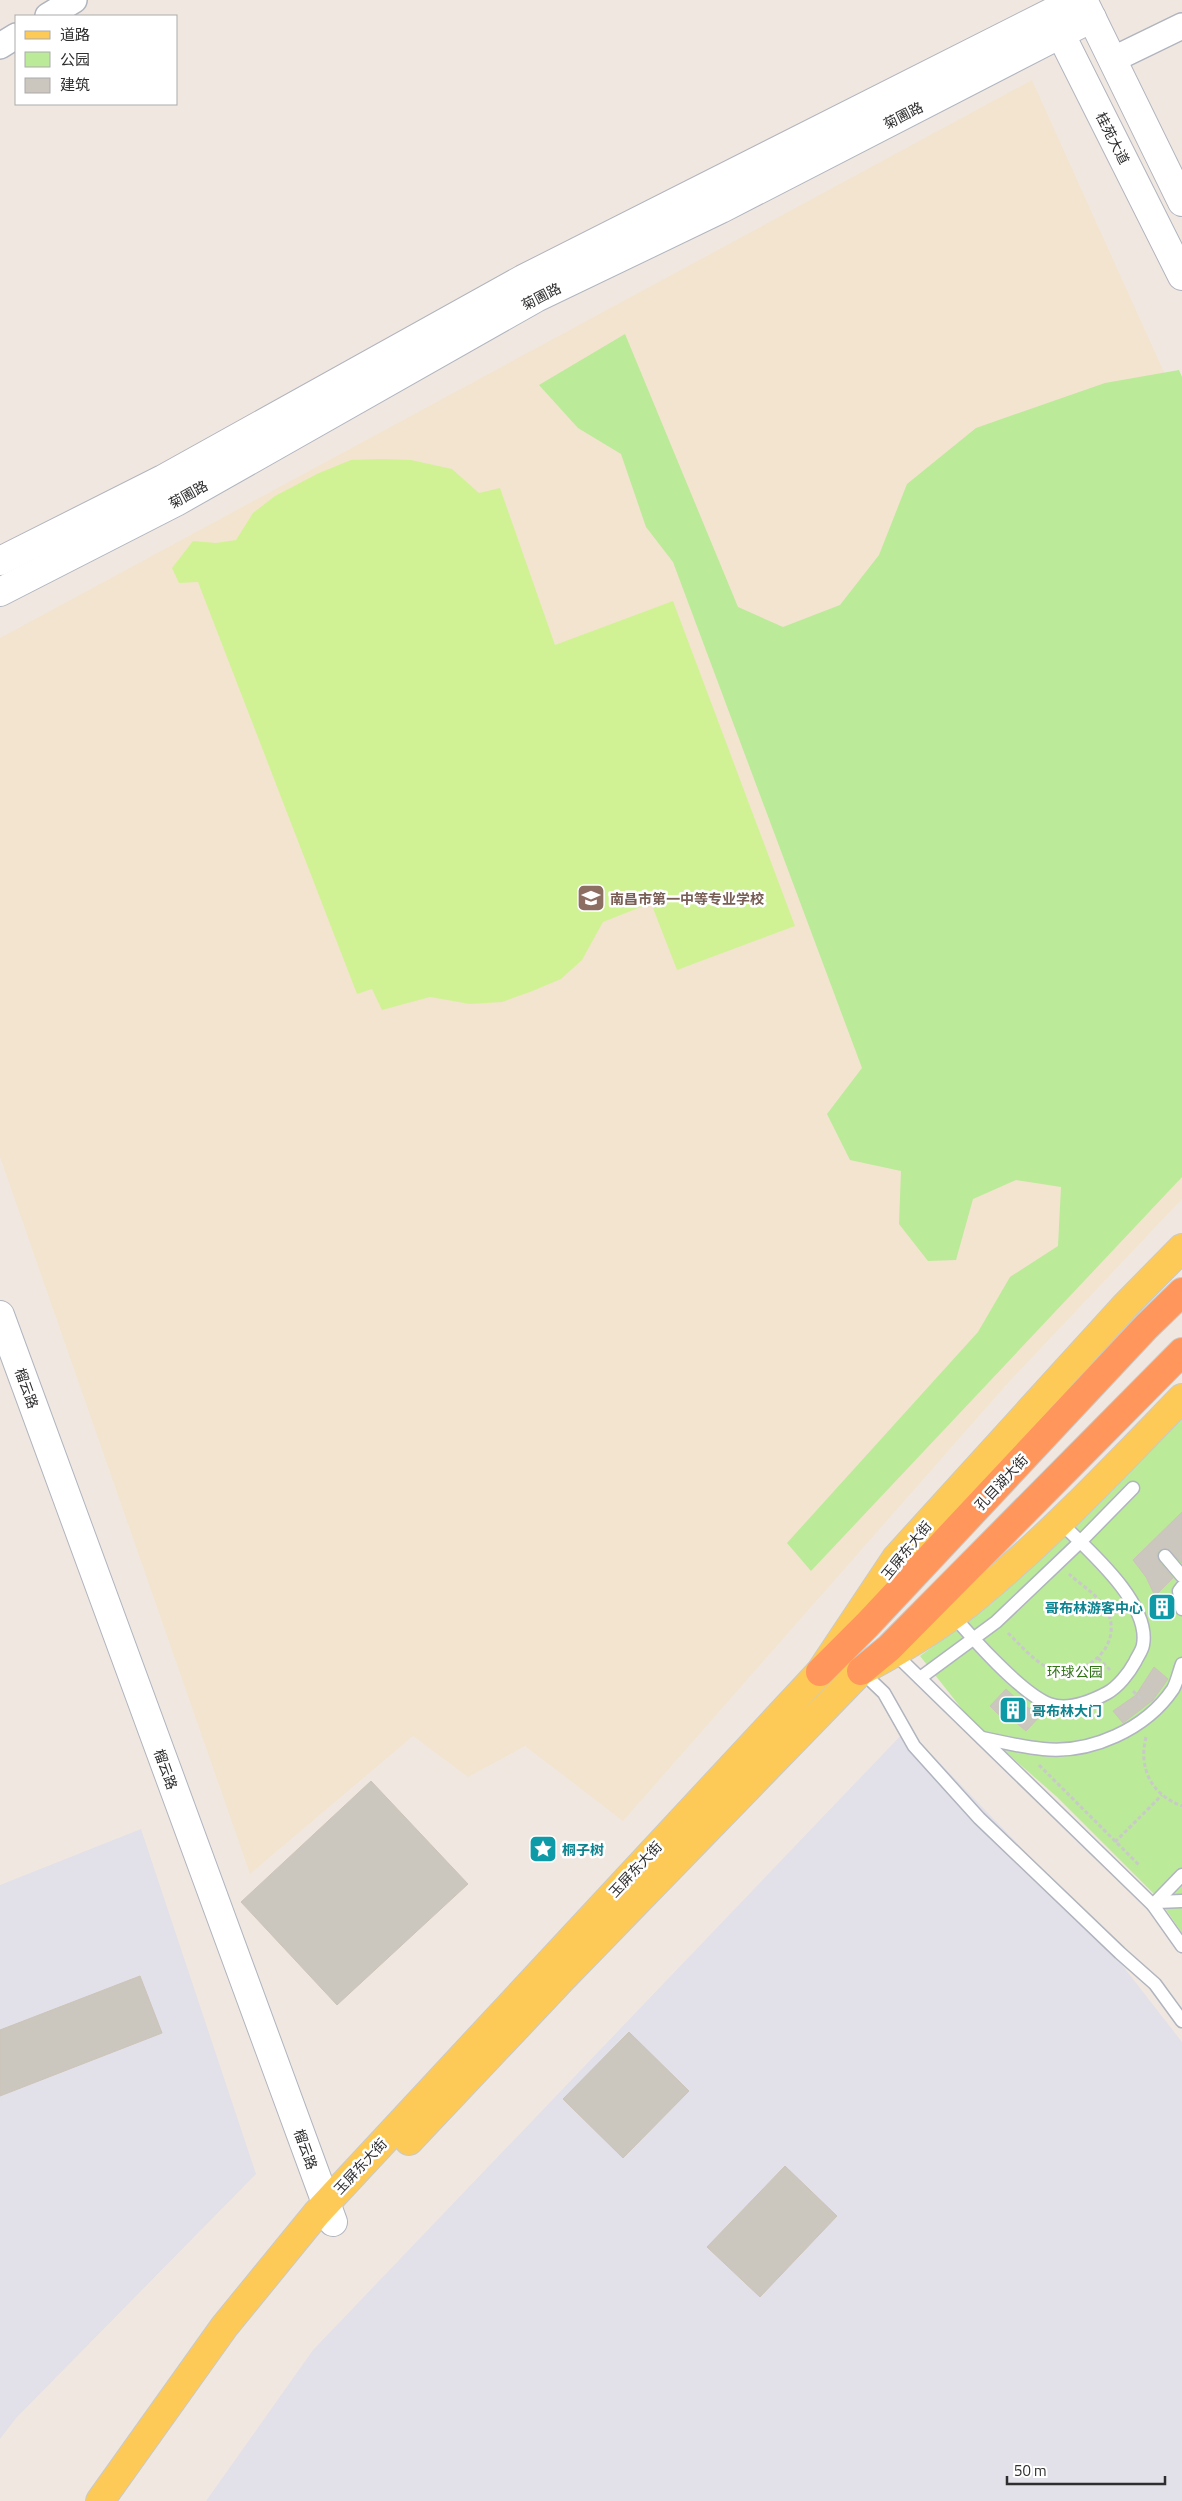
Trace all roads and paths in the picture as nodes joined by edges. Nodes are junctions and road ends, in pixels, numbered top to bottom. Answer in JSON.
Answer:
{"nodes":[{"id":1,"x":74,"y":0,"type":"edge"},
{"id":2,"x":1084,"y":6,"type":"edge"},
{"id":3,"x":50,"y":15,"type":"edge"},
{"id":4,"x":1051,"y":16,"type":"edge"},
{"id":5,"x":1175,"y":30,"type":"edge"},
{"id":6,"x":15,"y":37,"type":"edge"},
{"id":7,"x":0,"y":46,"type":"edge"},
{"id":8,"x":1112,"y":60,"type":"junction"},
{"id":9,"x":1182,"y":202,"type":"edge"},
{"id":10,"x":1182,"y":276,"type":"edge"},
{"id":11,"x":0,"y":561,"type":"edge"},
{"id":12,"x":0,"y":592,"type":"edge"},
{"id":13,"x":1182,"y":1248,"type":"edge"},
{"id":14,"x":1182,"y":1292,"type":"edge"},
{"id":15,"x":0,"y":1316,"type":"edge"},
{"id":16,"x":1182,"y":1352,"type":"edge"},
{"id":17,"x":0,"y":1360,"type":"edge"},
{"id":18,"x":1182,"y":1398,"type":"edge"},
{"id":19,"x":1133,"y":1488,"type":"dead end"},
{"id":20,"x":1061,"y":1523,"type":"junction"},
{"id":21,"x":1080,"y":1542,"type":"junction"},
{"id":22,"x":1165,"y":1556,"type":"dead end"},
{"id":23,"x":1182,"y":1576,"type":"edge"},
{"id":24,"x":1072,"y":1577,"type":"dead end"},
{"id":25,"x":1182,"y":1587,"type":"edge"},
{"id":26,"x":1182,"y":1609,"type":"edge"},
{"id":27,"x":952,"y":1614,"type":"junction"},
{"id":28,"x":972,"y":1638,"type":"junction"},
{"id":29,"x":1013,"y":1638,"type":"dead end"},
{"id":30,"x":892,"y":1650,"type":"junction"},
{"id":31,"x":1182,"y":1664,"type":"edge"},
{"id":32,"x":820,"y":1672,"type":"junction"},
{"id":33,"x":861,"y":1672,"type":"junction"},
{"id":34,"x":920,"y":1678,"type":"junction"},
{"id":35,"x":1148,"y":1733,"type":"dead end"},
{"id":36,"x":982,"y":1738,"type":"junction"},
{"id":37,"x":1019,"y":1745,"type":"junction"},
{"id":38,"x":1162,"y":1795,"type":"junction"},
{"id":39,"x":1182,"y":1806,"type":"edge"},
{"id":40,"x":1115,"y":1842,"type":"junction"},
{"id":41,"x":1141,"y":1867,"type":"dead end"},
{"id":42,"x":1182,"y":1875,"type":"edge"},
{"id":43,"x":1182,"y":1901,"type":"edge"},
{"id":44,"x":1155,"y":1904,"type":"junction"},
{"id":45,"x":1182,"y":1946,"type":"edge"},
{"id":46,"x":1182,"y":2021,"type":"edge"},
{"id":47,"x":325,"y":2217,"type":"junction"},
{"id":48,"x":100,"y":2501,"type":"edge"},
{"id":49,"x":122,"y":2501,"type":"edge"}],
"edges":[{"from":1,"to":3,"type":"street"},
{"from":2,"to":4,"type":"street","name":"菊圃路"},
{"from":2,"to":8,"type":"street"},
{"from":4,"to":10,"type":"street","name":"桂苑大道"},
{"from":4,"to":11,"type":"street","name":"菊圃路"},
{"from":4,"to":12,"type":"street","name":"菊圃路"},
{"from":5,"to":8,"type":"street"},
{"from":6,"to":7,"type":"street"},
{"from":8,"to":9,"type":"street"},
{"from":13,"to":32,"type":"main road","name":"玉屏东大街"},
{"from":14,"to":32,"type":"highway","name":"孔目湖大街"},
{"from":15,"to":47,"type":"street","name":"榴云路"},
{"from":16,"to":30,"type":"highway"},
{"from":17,"to":47,"type":"street","name":"榴云路"},
{"from":18,"to":20,"type":"main road"},
{"from":19,"to":21,"type":"lane"},
{"from":20,"to":21,"type":"lane"},
{"from":20,"to":27,"type":"main road"},
{"from":21,"to":28,"type":"lane"},
{"from":21,"to":28,"type":"lane"},
{"from":22,"to":23,"type":"lane"},
{"from":24,"to":29,"type":"path"},
{"from":25,"to":26,"type":"lane"},
{"from":27,"to":28,"type":"lane"},
{"from":27,"to":30,"type":"main road"},
{"from":28,"to":34,"type":"lane"},
{"from":30,"to":33,"type":"highway"},
{"from":30,"to":34,"type":"lane"},
{"from":31,"to":37,"type":"lane"},
{"from":32,"to":47,"type":"main road","name":"玉屏东大街"},
{"from":33,"to":46,"type":"lane"},
{"from":33,"to":47,"type":"main road","name":"玉屏东大街"},
{"from":34,"to":36,"type":"lane"},
{"from":35,"to":38,"type":"path"},
{"from":36,"to":37,"type":"lane"},
{"from":36,"to":44,"type":"lane"},
{"from":37,"to":40,"type":"path"},
{"from":38,"to":39,"type":"path"},
{"from":38,"to":40,"type":"path"},
{"from":40,"to":41,"type":"path"},
{"from":42,"to":44,"type":"lane"},
{"from":43,"to":44,"type":"lane"},
{"from":44,"to":45,"type":"lane"},
{"from":47,"to":48,"type":"main road","name":"玉屏东大街"},
{"from":47,"to":49,"type":"main road","name":"玉屏东大街"}]}
